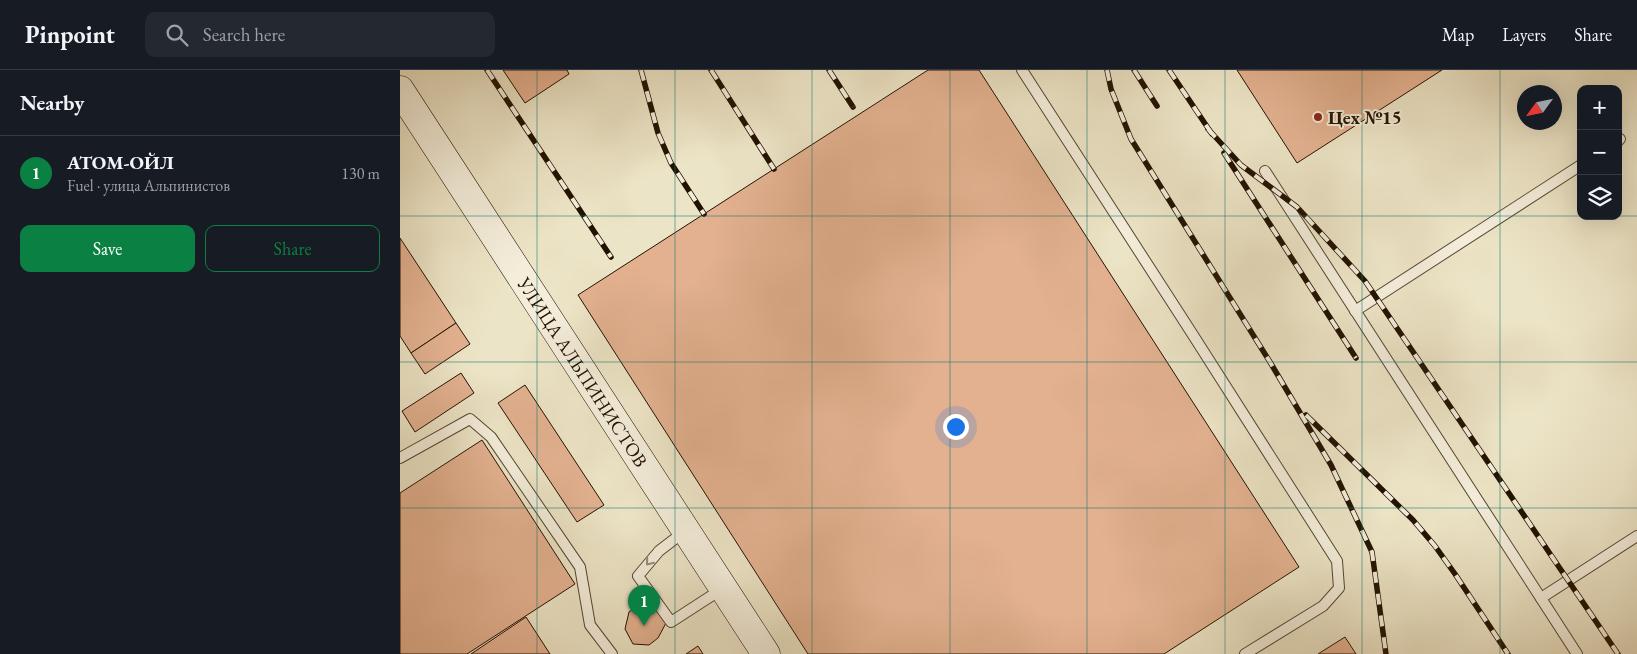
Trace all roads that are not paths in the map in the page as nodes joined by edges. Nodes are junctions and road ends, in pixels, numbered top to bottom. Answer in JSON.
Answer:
{"nodes":[{"id":1,"x":1022,"y":70,"type":"edge"},
{"id":2,"x":400,"y":90,"type":"edge"},
{"id":3,"x":1577,"y":168,"type":"edge"},
{"id":4,"x":1265,"y":171,"type":"dead end"},
{"id":5,"x":1355,"y":311,"type":"junction"},
{"id":6,"x":400,"y":458,"type":"edge"},
{"id":7,"x":686,"y":530,"type":"junction"},
{"id":8,"x":1637,"y":536,"type":"edge"},
{"id":9,"x":723,"y":588,"type":"junction"},
{"id":10,"x":1541,"y":598,"type":"junction"},
{"id":11,"x":612,"y":654,"type":"edge"},
{"id":12,"x":766,"y":654,"type":"edge"},
{"id":13,"x":1246,"y":654,"type":"edge"},
{"id":14,"x":1577,"y":654,"type":"edge"}],
"edges":[{"from":1,"to":13,"type":"lane"},
{"from":2,"to":7,"type":"main road","name":"УЛИЦА АЛЬПИНИСТОВ"},
{"from":3,"to":5,"type":"lane"},
{"from":4,"to":5,"type":"lane"},
{"from":5,"to":10,"type":"lane"},
{"from":6,"to":11,"type":"lane"},
{"from":7,"to":9,"type":"main road","name":"УЛИЦА АЛЬПИНИСТОВ"},
{"from":7,"to":9,"type":"lane","one_way":true},
{"from":8,"to":10,"type":"lane"},
{"from":9,"to":12,"type":"main road","name":"УЛИЦА АЛЬПИНИСТОВ"},
{"from":10,"to":14,"type":"lane"}]}
